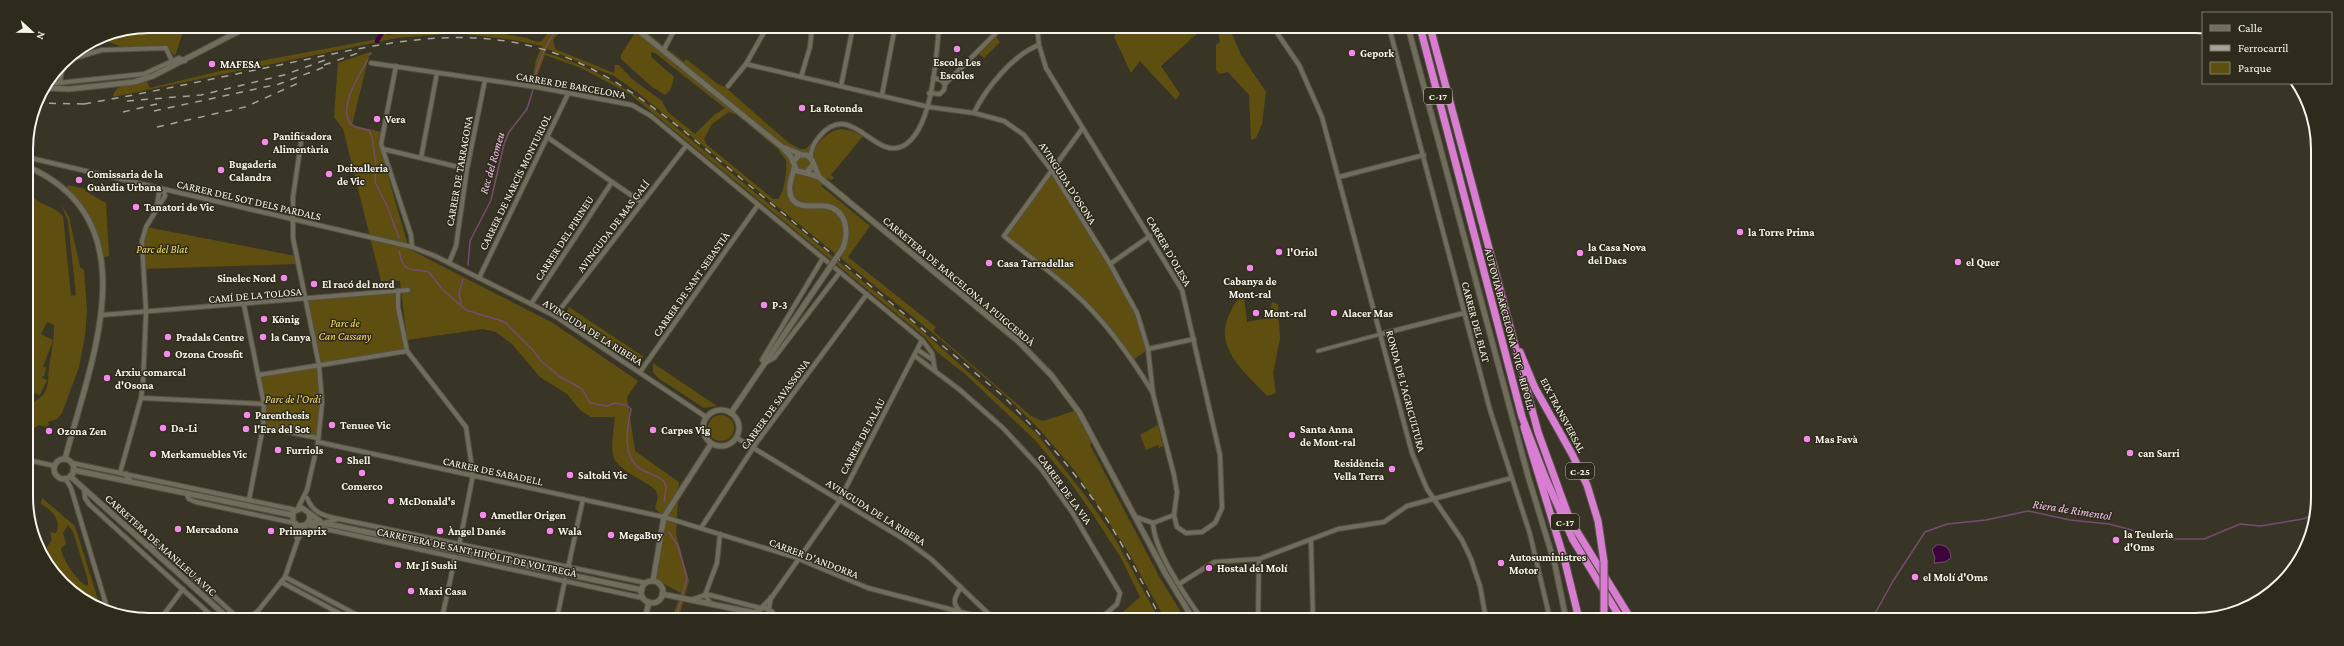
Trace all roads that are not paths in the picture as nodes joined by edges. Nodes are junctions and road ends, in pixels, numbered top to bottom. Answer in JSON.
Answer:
{"nodes":[{"id":1,"x":236,"y":33,"type":"edge"},
{"id":2,"x":642,"y":33,"type":"edge"},
{"id":3,"x":673,"y":33,"type":"edge"},
{"id":4,"x":764,"y":33,"type":"edge"},
{"id":5,"x":811,"y":33,"type":"edge"},
{"id":6,"x":852,"y":33,"type":"edge"},
{"id":7,"x":894,"y":33,"type":"edge"},
{"id":8,"x":938,"y":33,"type":"edge"},
{"id":9,"x":996,"y":33,"type":"edge"},
{"id":10,"x":1038,"y":33,"type":"edge"},
{"id":11,"x":1277,"y":33,"type":"edge"},
{"id":12,"x":1390,"y":33,"type":"edge"},
{"id":13,"x":1409,"y":33,"type":"edge"},
{"id":14,"x":1421,"y":33,"type":"edge"},
{"id":15,"x":1431,"y":33,"type":"edge"},
{"id":16,"x":1039,"y":45,"type":"junction"},
{"id":17,"x":663,"y":50,"type":"junction"},
{"id":18,"x":81,"y":56,"type":"edge"},
{"id":19,"x":172,"y":61,"type":"junction"},
{"id":20,"x":185,"y":61,"type":"junction"},
{"id":21,"x":371,"y":63,"type":"dead end"},
{"id":22,"x":746,"y":64,"type":"junction"},
{"id":23,"x":396,"y":66,"type":"junction"},
{"id":24,"x":437,"y":72,"type":"junction"},
{"id":25,"x":61,"y":75,"type":"edge"},
{"id":26,"x":801,"y":77,"type":"junction"},
{"id":27,"x":933,"y":78,"type":"junction"},
{"id":28,"x":485,"y":80,"type":"junction"},
{"id":29,"x":60,"y":82,"type":"junction"},
{"id":30,"x":55,"y":83,"type":"edge"},
{"id":31,"x":945,"y":84,"type":"junction"},
{"id":32,"x":728,"y":86,"type":"dead end"},
{"id":33,"x":841,"y":86,"type":"junction"},
{"id":34,"x":51,"y":88,"type":"edge"},
{"id":35,"x":929,"y":93,"type":"junction"},
{"id":36,"x":568,"y":94,"type":"junction"},
{"id":37,"x":882,"y":95,"type":"junction"},
{"id":38,"x":926,"y":106,"type":"junction"},
{"id":39,"x":974,"y":113,"type":"junction"},
{"id":40,"x":1082,"y":129,"type":"junction"},
{"id":41,"x":302,"y":135,"type":"dead end"},
{"id":42,"x":547,"y":137,"type":"junction"},
{"id":43,"x":686,"y":146,"type":"junction"},
{"id":44,"x":813,"y":146,"type":"junction"},
{"id":45,"x":782,"y":147,"type":"junction"},
{"id":46,"x":383,"y":149,"type":"junction"},
{"id":47,"x":802,"y":154,"type":"junction"},
{"id":48,"x":1424,"y":155,"type":"junction"},
{"id":49,"x":421,"y":158,"type":"junction"},
{"id":50,"x":811,"y":158,"type":"junction"},
{"id":51,"x":33,"y":159,"type":"edge"},
{"id":52,"x":794,"y":165,"type":"junction"},
{"id":53,"x":813,"y":165,"type":"junction"},
{"id":54,"x":468,"y":169,"type":"junction"},
{"id":55,"x":33,"y":170,"type":"edge"},
{"id":56,"x":1052,"y":171,"type":"junction"},
{"id":57,"x":804,"y":173,"type":"junction"},
{"id":58,"x":819,"y":177,"type":"junction"},
{"id":59,"x":1339,"y":177,"type":"junction"},
{"id":60,"x":612,"y":182,"type":"junction"},
{"id":61,"x":790,"y":184,"type":"junction"},
{"id":62,"x":164,"y":190,"type":"junction"},
{"id":63,"x":641,"y":202,"type":"junction"},
{"id":64,"x":758,"y":205,"type":"junction"},
{"id":65,"x":293,"y":219,"type":"junction"},
{"id":66,"x":1150,"y":236,"type":"junction"},
{"id":67,"x":398,"y":244,"type":"joint"},
{"id":68,"x":412,"y":247,"type":"junction"},
{"id":69,"x":823,"y":258,"type":"junction"},
{"id":70,"x":449,"y":264,"type":"junction"},
{"id":71,"x":1110,"y":264,"type":"junction"},
{"id":72,"x":840,"y":272,"type":"junction"},
{"id":73,"x":478,"y":278,"type":"junction"},
{"id":74,"x":408,"y":290,"type":"dead end"},
{"id":75,"x":398,"y":291,"type":"junction"},
{"id":76,"x":867,"y":294,"type":"junction"},
{"id":77,"x":306,"y":300,"type":"junction"},
{"id":78,"x":531,"y":304,"type":"junction"},
{"id":79,"x":244,"y":305,"type":"junction"},
{"id":80,"x":146,"y":312,"type":"junction"},
{"id":81,"x":1464,"y":313,"type":"junction"},
{"id":82,"x":102,"y":315,"type":"junction"},
{"id":83,"x":555,"y":316,"type":"junction"},
{"id":84,"x":1382,"y":334,"type":"junction"},
{"id":85,"x":1194,"y":339,"type":"junction"},
{"id":86,"x":922,"y":340,"type":"junction"},
{"id":87,"x":1513,"y":341,"type":"junction"},
{"id":88,"x":1148,"y":349,"type":"junction"},
{"id":89,"x":918,"y":350,"type":"junction"},
{"id":90,"x":407,"y":351,"type":"junction"},
{"id":91,"x":1318,"y":351,"type":"dead end"},
{"id":92,"x":915,"y":356,"type":"junction"},
{"id":93,"x":933,"y":360,"type":"junction"},
{"id":94,"x":765,"y":364,"type":"junction"},
{"id":95,"x":319,"y":365,"type":"junction"},
{"id":96,"x":935,"y":370,"type":"junction"},
{"id":97,"x":640,"y":372,"type":"junction"},
{"id":98,"x":259,"y":375,"type":"junction"},
{"id":99,"x":1153,"y":394,"type":"junction"},
{"id":100,"x":141,"y":398,"type":"junction"},
{"id":101,"x":264,"y":404,"type":"junction"},
{"id":102,"x":731,"y":413,"type":"junction"},
{"id":103,"x":706,"y":417,"type":"junction"},
{"id":104,"x":1522,"y":417,"type":"junction"},
{"id":105,"x":263,"y":427,"type":"junction"},
{"id":106,"x":737,"y":438,"type":"junction"},
{"id":107,"x":318,"y":440,"type":"junction"},
{"id":108,"x":711,"y":444,"type":"junction"},
{"id":109,"x":753,"y":448,"type":"junction"},
{"id":110,"x":65,"y":459,"type":"junction"},
{"id":111,"x":33,"y":461,"type":"edge"},
{"id":112,"x":72,"y":463,"type":"junction"},
{"id":113,"x":55,"y":466,"type":"junction"},
{"id":114,"x":74,"y":470,"type":"junction"},
{"id":115,"x":123,"y":473,"type":"junction"},
{"id":116,"x":473,"y":475,"type":"junction"},
{"id":117,"x":68,"y":477,"type":"junction"},
{"id":118,"x":1512,"y":478,"type":"junction"},
{"id":119,"x":130,"y":481,"type":"junction"},
{"id":120,"x":84,"y":489,"type":"junction"},
{"id":121,"x":307,"y":490,"type":"junction"},
{"id":122,"x":186,"y":492,"type":"junction"},
{"id":123,"x":306,"y":498,"type":"junction"},
{"id":124,"x":583,"y":499,"type":"junction"},
{"id":125,"x":839,"y":499,"type":"junction"},
{"id":126,"x":249,"y":500,"type":"junction"},
{"id":127,"x":1434,"y":500,"type":"junction"},
{"id":128,"x":297,"y":509,"type":"junction"},
{"id":129,"x":308,"y":511,"type":"junction"},
{"id":130,"x":292,"y":515,"type":"junction"},
{"id":131,"x":1174,"y":515,"type":"junction"},
{"id":132,"x":664,"y":517,"type":"junction"},
{"id":133,"x":1136,"y":517,"type":"junction"},
{"id":134,"x":339,"y":519,"type":"junction"},
{"id":135,"x":294,"y":523,"type":"junction"},
{"id":136,"x":323,"y":523,"type":"junction"},
{"id":137,"x":1153,"y":523,"type":"junction"},
{"id":138,"x":307,"y":524,"type":"junction"},
{"id":139,"x":701,"y":528,"type":"junction"},
{"id":140,"x":720,"y":534,"type":"junction"},
{"id":141,"x":1311,"y":541,"type":"junction"},
{"id":142,"x":297,"y":543,"type":"junction"},
{"id":143,"x":148,"y":546,"type":"junction"},
{"id":144,"x":459,"y":546,"type":"junction"},
{"id":145,"x":455,"y":558,"type":"junction"},
{"id":146,"x":798,"y":559,"type":"junction"},
{"id":147,"x":1259,"y":559,"type":"junction"},
{"id":148,"x":568,"y":568,"type":"junction"},
{"id":149,"x":285,"y":577,"type":"junction"},
{"id":150,"x":565,"y":580,"type":"junction"},
{"id":151,"x":653,"y":581,"type":"junction"},
{"id":152,"x":281,"y":582,"type":"junction"},
{"id":153,"x":646,"y":583,"type":"junction"},
{"id":154,"x":1179,"y":584,"type":"junction"},
{"id":155,"x":961,"y":587,"type":"junction"},
{"id":156,"x":183,"y":589,"type":"junction"},
{"id":157,"x":642,"y":590,"type":"junction"},
{"id":158,"x":662,"y":594,"type":"junction"},
{"id":159,"x":706,"y":595,"type":"junction"},
{"id":160,"x":772,"y":597,"type":"junction"},
{"id":161,"x":643,"y":598,"type":"junction"},
{"id":162,"x":690,"y":600,"type":"junction"},
{"id":163,"x":649,"y":602,"type":"junction"},
{"id":164,"x":106,"y":604,"type":"edge"},
{"id":165,"x":711,"y":604,"type":"junction"},
{"id":166,"x":761,"y":608,"type":"junction"},
{"id":167,"x":769,"y":608,"type":"junction"},
{"id":168,"x":959,"y":610,"type":"junction"},
{"id":169,"x":258,"y":611,"type":"joint"},
{"id":170,"x":165,"y":613,"type":"edge"},
{"id":171,"x":209,"y":613,"type":"edge"},
{"id":172,"x":222,"y":613,"type":"edge"},
{"id":173,"x":232,"y":613,"type":"edge"},
{"id":174,"x":255,"y":613,"type":"edge"},
{"id":175,"x":339,"y":613,"type":"edge"},
{"id":176,"x":353,"y":613,"type":"edge"},
{"id":177,"x":443,"y":613,"type":"edge"},
{"id":178,"x":558,"y":613,"type":"edge"},
{"id":179,"x":646,"y":613,"type":"edge"},
{"id":180,"x":744,"y":613,"type":"edge"},
{"id":181,"x":757,"y":613,"type":"edge"},
{"id":182,"x":772,"y":613,"type":"edge"},
{"id":183,"x":968,"y":613,"type":"edge"},
{"id":184,"x":988,"y":613,"type":"edge"},
{"id":185,"x":1107,"y":613,"type":"edge"},
{"id":186,"x":1189,"y":613,"type":"edge"},
{"id":187,"x":1198,"y":613,"type":"edge"},
{"id":188,"x":1258,"y":613,"type":"edge"},
{"id":189,"x":1313,"y":613,"type":"edge"},
{"id":190,"x":1485,"y":613,"type":"edge"},
{"id":191,"x":1549,"y":613,"type":"edge"},
{"id":192,"x":1565,"y":613,"type":"edge"},
{"id":193,"x":1577,"y":613,"type":"edge"},
{"id":194,"x":1604,"y":613,"type":"edge"},
{"id":195,"x":1617,"y":613,"type":"edge"},
{"id":196,"x":1626,"y":613,"type":"edge"}],
"edges":[{"from":1,"to":20,"type":"street"},
{"from":2,"to":17,"type":"street"},
{"from":3,"to":17,"type":"street"},
{"from":4,"to":22,"type":"street"},
{"from":5,"to":26,"type":"street"},
{"from":6,"to":33,"type":"street"},
{"from":7,"to":37,"type":"street"},
{"from":8,"to":27,"type":"street"},
{"from":9,"to":31,"type":"street"},
{"from":10,"to":16,"type":"street","name":"CARRER D'OLESA"},
{"from":11,"to":59,"type":"street","name":"RONDA DE L'AGRICULTURA"},
{"from":12,"to":48,"type":"street","name":"CARRER DEL BLAT"},
{"from":13,"to":192,"type":"street"},
{"from":14,"to":104,"type":"highway","name":"AUTOVIA BARCELONA - VIC - RIPOLL","number":"C-17"},
{"from":15,"to":87,"type":"highway","name":"AUTOVIA BARCELONA - VIC - RIPOLL","number":"C-17"},
{"from":16,"to":39,"type":"street"},
{"from":16,"to":40,"type":"street","name":"CARRER D'OLESA"},
{"from":17,"to":45,"type":"street"},
{"from":18,"to":19,"type":"street"},
{"from":19,"to":20,"type":"street"},
{"from":19,"to":29,"type":"street"},
{"from":20,"to":34,"type":"street"},
{"from":21,"to":23,"type":"street","name":"CARRER DE BARCELONA"},
{"from":22,"to":26,"type":"street","name":"AVINGUDA D'OSONA"},
{"from":22,"to":32,"type":"street"},
{"from":23,"to":24,"type":"street","name":"CARRER DE BARCELONA"},
{"from":23,"to":46,"type":"street"},
{"from":24,"to":28,"type":"street","name":"CARRER DE BARCELONA"},
{"from":24,"to":49,"type":"street"},
{"from":25,"to":29,"type":"street"},
{"from":26,"to":33,"type":"street","name":"AVINGUDA D'OSONA"},
{"from":27,"to":31,"type":"street"},
{"from":27,"to":35,"type":"street"},
{"from":28,"to":36,"type":"street","name":"CARRER DE BARCELONA"},
{"from":28,"to":54,"type":"street","name":"CARRER DE TARRAGONA"},
{"from":29,"to":30,"type":"street"},
{"from":31,"to":35,"type":"street"},
{"from":33,"to":37,"type":"street","name":"AVINGUDA D'OSONA"},
{"from":35,"to":38,"type":"street"},
{"from":36,"to":42,"type":"street","name":"CARRER DE NARCÍS MONTURIOL"},
{"from":36,"to":43,"type":"street","name":"CARRER DE BARCELONA"},
{"from":37,"to":38,"type":"street","name":"AVINGUDA D'OSONA"},
{"from":38,"to":39,"type":"street","name":"AVINGUDA D'OSONA"},
{"from":38,"to":44,"type":"street"},
{"from":39,"to":56,"type":"street","name":"AVINGUDA D'OSONA"},
{"from":40,"to":56,"type":"street"},
{"from":40,"to":66,"type":"street","name":"CARRER D'OLESA"},
{"from":41,"to":65,"type":"street"},
{"from":42,"to":60,"type":"street"},
{"from":42,"to":73,"type":"street","name":"CARRER DE NARCÍS MONTURIOL"},
{"from":43,"to":63,"type":"street","name":"AVINGUDA DE MAS GALÍ"},
{"from":43,"to":64,"type":"street","name":"CARRER DE BARCELONA"},
{"from":44,"to":47,"type":"street"},
{"from":44,"to":50,"type":"street"},
{"from":45,"to":47,"type":"street"},
{"from":45,"to":52,"type":"street"},
{"from":46,"to":49,"type":"street"},
{"from":46,"to":68,"type":"street"},
{"from":47,"to":50,"type":"street"},
{"from":47,"to":52,"type":"street"},
{"from":48,"to":59,"type":"street"},
{"from":48,"to":81,"type":"street","name":"CARRER DEL BLAT"},
{"from":49,"to":54,"type":"street"},
{"from":50,"to":53,"type":"street","name":"CARRETERA DE BARCELONA A PUIGCERDÀ"},
{"from":51,"to":62,"type":"street","name":"CARRER DEL SOT DELS PARDALS"},
{"from":52,"to":57,"type":"street","name":"CARRETERA DE BARCELONA A PUIGCERDÀ"},
{"from":52,"to":61,"type":"street"},
{"from":53,"to":57,"type":"street"},
{"from":53,"to":58,"type":"street","name":"CARRETERA DE BARCELONA A PUIGCERDÀ"},
{"from":54,"to":70,"type":"street","name":"CARRER DE TARRAGONA"},
{"from":55,"to":82,"type":"street"},
{"from":56,"to":71,"type":"street","name":"AVINGUDA D'OSONA"},
{"from":56,"to":99,"type":"street"},
{"from":57,"to":58,"type":"street","name":"CARRETERA DE BARCELONA A PUIGCERDÀ"},
{"from":57,"to":61,"type":"street"},
{"from":58,"to":133,"type":"street","name":"CARRETERA DE BARCELONA A PUIGCERDÀ"},
{"from":59,"to":84,"type":"street","name":"RONDA DE L'AGRICULTURA"},
{"from":60,"to":63,"type":"street"},
{"from":60,"to":78,"type":"street","name":"CARRER DEL PIRINEU"},
{"from":61,"to":94,"type":"street","bridge":true},
{"from":62,"to":65,"type":"street","name":"CARRER DEL SOT DELS PARDALS"},
{"from":62,"to":80,"type":"street"},
{"from":63,"to":83,"type":"street","name":"AVINGUDA DE MAS GALÍ"},
{"from":64,"to":69,"type":"street","name":"CARRER DE BARCELONA"},
{"from":64,"to":97,"type":"street","name":"CARRER DE SANT SEBASTIÀ"},
{"from":65,"to":67,"type":"street","name":"CARRER DEL SOT DELS PARDALS"},
{"from":65,"to":77,"type":"street"},
{"from":66,"to":71,"type":"street"},
{"from":66,"to":85,"type":"street","name":"CARRER D'OLESA"},
{"from":67,"to":68,"type":"street","name":"AVINGUDA DE LA RIBERA"},
{"from":68,"to":70,"type":"street","name":"AVINGUDA DE LA RIBERA"},
{"from":69,"to":72,"type":"street","name":"CARRER DE BARCELONA"},
{"from":69,"to":94,"type":"street"},
{"from":70,"to":73,"type":"street","name":"AVINGUDA DE LA RIBERA"},
{"from":71,"to":88,"type":"street","name":"AVINGUDA D'OSONA"},
{"from":72,"to":76,"type":"street"},
{"from":72,"to":94,"type":"street"},
{"from":73,"to":78,"type":"street","name":"AVINGUDA DE LA RIBERA"},
{"from":74,"to":75,"type":"street","name":"CAMÍ DE LA TOLOSA"},
{"from":75,"to":77,"type":"street","name":"CAMÍ DE LA TOLOSA"},
{"from":75,"to":90,"type":"street"},
{"from":76,"to":86,"type":"street"},
{"from":76,"to":109,"type":"street","name":"CARRER DE SAVASSONA"},
{"from":77,"to":79,"type":"street","name":"CAMÍ DE LA TOLOSA"},
{"from":77,"to":95,"type":"street"},
{"from":78,"to":83,"type":"street","name":"AVINGUDA DE LA RIBERA"},
{"from":79,"to":80,"type":"street","name":"CAMÍ DE LA TOLOSA"},
{"from":79,"to":98,"type":"street"},
{"from":80,"to":82,"type":"street","name":"CAMÍ DE LA TOLOSA"},
{"from":80,"to":100,"type":"street"},
{"from":81,"to":84,"type":"street"},
{"from":81,"to":118,"type":"street","name":"CARRER DEL BLAT"},
{"from":82,"to":110,"type":"street"},
{"from":83,"to":97,"type":"street","name":"AVINGUDA DE LA RIBERA"},
{"from":84,"to":91,"type":"street"},
{"from":84,"to":127,"type":"street","name":"RONDA DE L'AGRICULTURA"},
{"from":85,"to":88,"type":"street"},
{"from":85,"to":131,"type":"street","name":"CARRER D'OLESA"},
{"from":86,"to":89,"type":"street","name":"CARRER DE PALAU"},
{"from":86,"to":93,"type":"street"},
{"from":87,"to":194,"type":"highway","name":"EIX TRANSVERSAL","number":"C-25","bridge":true},
{"from":87,"to":196,"type":"highway","name":"AUTOVIA BARCELONA - VIC - RIPOLL","number":"C-17"},
{"from":88,"to":99,"type":"street","name":"AVINGUDA D'OSONA"},
{"from":89,"to":92,"type":"street","name":"CARRER DE PALAU"},
{"from":89,"to":93,"type":"street"},
{"from":90,"to":95,"type":"street"},
{"from":90,"to":116,"type":"street"},
{"from":92,"to":96,"type":"street","name":"CARRER DE LA VIA"},
{"from":92,"to":125,"type":"street","name":"CARRER DE PALAU"},
{"from":93,"to":96,"type":"street"},
{"from":94,"to":102,"type":"street"},
{"from":95,"to":98,"type":"street"},
{"from":95,"to":107,"type":"street"},
{"from":96,"to":185,"type":"street","name":"CARRER DE LA VIA"},
{"from":97,"to":103,"type":"street","name":"AVINGUDA DE LA RIBERA"},
{"from":98,"to":101,"type":"street"},
{"from":99,"to":131,"type":"street","name":"AVINGUDA D'OSONA"},
{"from":100,"to":101,"type":"street"},
{"from":100,"to":115,"type":"street"},
{"from":101,"to":105,"type":"street"},
{"from":102,"to":103,"type":"street"},
{"from":102,"to":106,"type":"street"},
{"from":103,"to":108,"type":"street"},
{"from":104,"to":193,"type":"highway"},
{"from":104,"to":195,"type":"highway","name":"AUTOVIA BARCELONA - VIC - RIPOLL","number":"C-17"},
{"from":105,"to":107,"type":"street","name":"CARRER DE SABADELL"},
{"from":105,"to":126,"type":"street"},
{"from":106,"to":108,"type":"street"},
{"from":106,"to":109,"type":"street","name":"AVINGUDA DE LA RIBERA"},
{"from":107,"to":116,"type":"street","name":"CARRER DE SABADELL"},
{"from":107,"to":121,"type":"street"},
{"from":108,"to":132,"type":"street"},
{"from":109,"to":125,"type":"street","name":"AVINGUDA DE LA RIBERA"},
{"from":109,"to":139,"type":"street","name":"CARRER DE SAVASSONA"},
{"from":110,"to":112,"type":"street"},
{"from":110,"to":113,"type":"street"},
{"from":111,"to":113,"type":"street"},
{"from":112,"to":114,"type":"street"},
{"from":112,"to":115,"type":"street"},
{"from":113,"to":117,"type":"street"},
{"from":114,"to":117,"type":"street"},
{"from":114,"to":119,"type":"street"},
{"from":115,"to":119,"type":"street"},
{"from":115,"to":126,"type":"street"},
{"from":116,"to":124,"type":"street","name":"CARRER DE SABADELL"},
{"from":116,"to":144,"type":"street"},
{"from":117,"to":120,"type":"street","name":"CARRETERA DE MANLLEU A VIC"},
{"from":117,"to":164,"type":"street"},
{"from":118,"to":127,"type":"street"},
{"from":118,"to":191,"type":"street","name":"CARRER DEL BLAT"},
{"from":119,"to":122,"type":"street"},
{"from":120,"to":143,"type":"street","name":"CARRETERA DE MANLLEU A VIC"},
{"from":120,"to":156,"type":"street","name":"CARRETERA DE MANLLEU A VIC"},
{"from":121,"to":123,"type":"street"},
{"from":121,"to":128,"type":"street"},
{"from":122,"to":130,"type":"street"},
{"from":122,"to":135,"type":"street"},
{"from":123,"to":129,"type":"street"},
{"from":123,"to":134,"type":"street","name":"CARRETERA DE SANT HIPÒLIT DE VOLTREGÀ"},
{"from":124,"to":132,"type":"street","name":"CARRER DE SABADELL"},
{"from":124,"to":148,"type":"street"},
{"from":125,"to":146,"type":"street","name":"CARRER DE PALAU"},
{"from":125,"to":155,"type":"street","name":"AVINGUDA DE LA RIBERA"},
{"from":126,"to":128,"type":"street"},
{"from":127,"to":141,"type":"street"},
{"from":127,"to":190,"type":"street","name":"RONDA DE L'AGRICULTURA"},
{"from":128,"to":129,"type":"street"},
{"from":128,"to":130,"type":"street"},
{"from":129,"to":136,"type":"street","name":"CARRETERA DE SANT HIPÒLIT DE VOLTREGÀ"},
{"from":129,"to":138,"type":"street"},
{"from":130,"to":135,"type":"street"},
{"from":131,"to":137,"type":"street"},
{"from":132,"to":139,"type":"street","name":"CARRER D'ANDORRA"},
{"from":132,"to":151,"type":"street"},
{"from":133,"to":137,"type":"street"},
{"from":133,"to":186,"type":"street","name":"CARRETERA DE BARCELONA A PUIGCERDÀ"},
{"from":134,"to":136,"type":"street","name":"CARRETERA DE SANT HIPÒLIT DE VOLTREGÀ"},
{"from":134,"to":144,"type":"street","name":"CARRETERA DE SANT HIPÒLIT DE VOLTREGÀ"},
{"from":135,"to":138,"type":"street"},
{"from":135,"to":142,"type":"street"},
{"from":136,"to":138,"type":"street","name":"CARRETERA DE SANT HIPÒLIT DE VOLTREGÀ"},
{"from":136,"to":157,"type":"street","name":"CARRETERA DE SANT HIPÒLIT DE VOLTREGÀ"},
{"from":137,"to":154,"type":"street"},
{"from":138,"to":142,"type":"street"},
{"from":138,"to":145,"type":"street","name":"CARRETERA DE SANT HIPÒLIT DE VOLTREGÀ"},
{"from":139,"to":140,"type":"street","name":"CARRER D'ANDORRA"},
{"from":140,"to":146,"type":"street","name":"CARRER D'ANDORRA"},
{"from":140,"to":159,"type":"street"},
{"from":141,"to":147,"type":"street"},
{"from":141,"to":189,"type":"street"},
{"from":142,"to":149,"type":"street"},
{"from":143,"to":172,"type":"street","name":"CARRETERA DE MANLLEU A VIC"},
{"from":143,"to":173,"type":"street"},
{"from":144,"to":148,"type":"street","name":"CARRETERA DE SANT HIPÒLIT DE VOLTREGÀ"},
{"from":145,"to":150,"type":"street","name":"CARRETERA DE SANT HIPÒLIT DE VOLTREGÀ"},
{"from":145,"to":177,"type":"street"},
{"from":146,"to":160,"type":"street","name":"CARRER DE PALAU"},
{"from":146,"to":168,"type":"street","name":"CARRER D'ANDORRA"},
{"from":147,"to":154,"type":"street"},
{"from":147,"to":188,"type":"street"},
{"from":148,"to":153,"type":"street","name":"CARRETERA DE SANT HIPÒLIT DE VOLTREGÀ"},
{"from":149,"to":152,"type":"street"},
{"from":149,"to":176,"type":"street"},
{"from":150,"to":161,"type":"street","name":"CARRETERA DE SANT HIPÒLIT DE VOLTREGÀ"},
{"from":150,"to":178,"type":"street"},
{"from":151,"to":153,"type":"street"},
{"from":151,"to":158,"type":"street"},
{"from":152,"to":169,"type":"street"},
{"from":152,"to":175,"type":"street"},
{"from":153,"to":157,"type":"street"},
{"from":154,"to":187,"type":"street"},
{"from":155,"to":168,"type":"street"},
{"from":155,"to":184,"type":"street","name":"AVINGUDA DE LA RIBERA"},
{"from":156,"to":170,"type":"street"},
{"from":156,"to":171,"type":"street","name":"CARRETERA DE MANLLEU A VIC"},
{"from":157,"to":161,"type":"street"},
{"from":158,"to":162,"type":"street"},
{"from":158,"to":163,"type":"street"},
{"from":159,"to":162,"type":"street"},
{"from":159,"to":165,"type":"street"},
{"from":159,"to":166,"type":"street"},
{"from":160,"to":166,"type":"street","name":"CARRER DE PALAU"},
{"from":160,"to":167,"type":"street","name":"CARRER DE PALAU"},
{"from":161,"to":163,"type":"street"},
{"from":162,"to":165,"type":"street"},
{"from":163,"to":179,"type":"street"},
{"from":165,"to":180,"type":"street"},
{"from":166,"to":167,"type":"street"},
{"from":166,"to":181,"type":"street"},
{"from":167,"to":182,"type":"street"},
{"from":168,"to":183,"type":"street","name":"CARRER D'ANDORRA"},
{"from":169,"to":174,"type":"street"}]}
